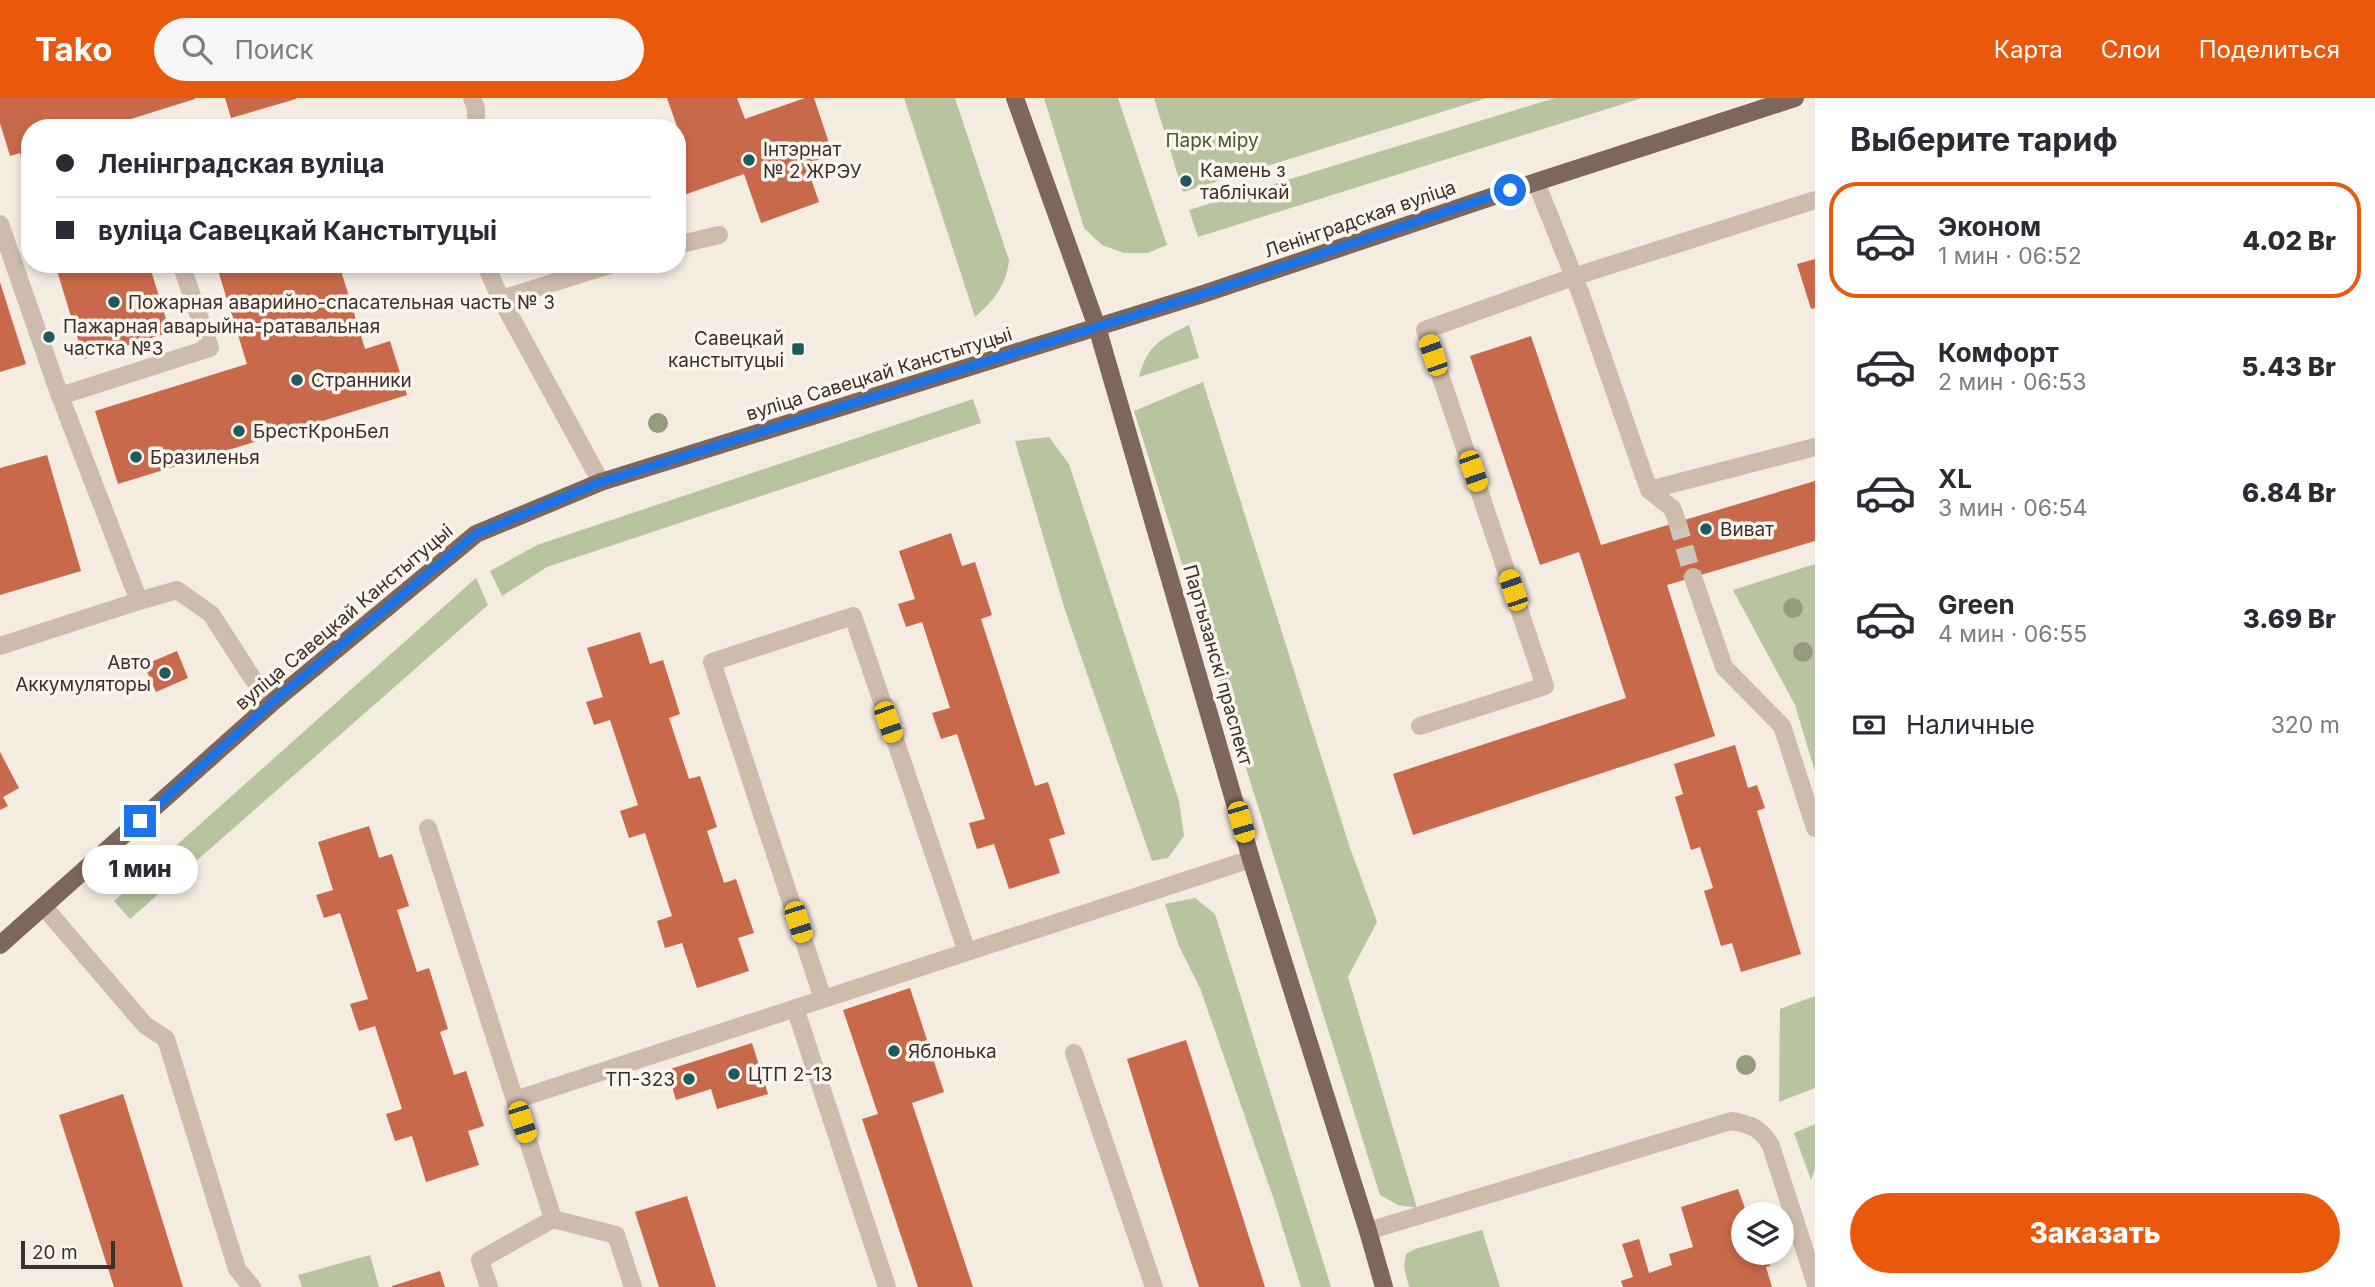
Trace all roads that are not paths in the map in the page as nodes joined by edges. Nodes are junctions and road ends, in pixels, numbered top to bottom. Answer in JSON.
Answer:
{"nodes":[{"id":1,"x":472,"y":98,"type":"edge"},
{"id":2,"x":1015,"y":98,"type":"edge"},
{"id":3,"x":1795,"y":98,"type":"edge"},
{"id":4,"x":476,"y":119,"type":"edge"},
{"id":5,"x":1536,"y":182,"type":"junction"},
{"id":6,"x":1815,"y":200,"type":"edge"},
{"id":7,"x":0,"y":224,"type":"edge"},
{"id":8,"x":719,"y":235,"type":"dead end"},
{"id":9,"x":686,"y":243,"type":"edge"},
{"id":10,"x":184,"y":273,"type":"edge"},
{"id":11,"x":489,"y":273,"type":"edge"},
{"id":12,"x":585,"y":273,"type":"edge"},
{"id":13,"x":1573,"y":277,"type":"junction"},
{"id":14,"x":501,"y":299,"type":"junction"},
{"id":15,"x":1097,"y":327,"type":"junction"},
{"id":16,"x":60,"y":396,"type":"junction"},
{"id":17,"x":1815,"y":447,"type":"edge"},
{"id":18,"x":601,"y":482,"type":"junction"},
{"id":19,"x":1649,"y":490,"type":"junction"},
{"id":20,"x":1677,"y":521,"type":"tunnel mouth"},
{"id":21,"x":1693,"y":577,"type":"tunnel mouth"},
{"id":22,"x":139,"y":601,"type":"junction"},
{"id":23,"x":0,"y":646,"type":"edge"},
{"id":24,"x":275,"y":700,"type":"junction"},
{"id":25,"x":1420,"y":726,"type":"dead end"},
{"id":26,"x":428,"y":828,"type":"dead end"},
{"id":27,"x":1815,"y":828,"type":"edge"},
{"id":28,"x":1251,"y":859,"type":"junction"},
{"id":29,"x":44,"y":907,"type":"junction"},
{"id":30,"x":0,"y":945,"type":"edge"},
{"id":31,"x":967,"y":953,"type":"junction"},
{"id":32,"x":823,"y":999,"type":"junction"},
{"id":33,"x":795,"y":1008,"type":"junction"},
{"id":34,"x":1074,"y":1054,"type":"dead end"},
{"id":35,"x":514,"y":1100,"type":"junction"},
{"id":36,"x":552,"y":1219,"type":"junction"},
{"id":37,"x":1368,"y":1231,"type":"junction"},
{"id":38,"x":1815,"y":1282,"type":"edge"},
{"id":39,"x":252,"y":1287,"type":"edge"},
{"id":40,"x":489,"y":1287,"type":"edge"},
{"id":41,"x":633,"y":1287,"type":"edge"},
{"id":42,"x":887,"y":1287,"type":"edge"},
{"id":43,"x":1153,"y":1287,"type":"edge"},
{"id":44,"x":1384,"y":1287,"type":"edge"}],
"edges":[{"from":1,"to":4,"type":"lane"},
{"from":2,"to":15,"type":"main road","name":"Партызанскі праспект"},
{"from":3,"to":5,"type":"main road","name":"Ленінградская вуліца"},
{"from":5,"to":13,"type":"lane"},
{"from":5,"to":15,"type":"main road","name":"Ленінградская вуліца"},
{"from":6,"to":13,"type":"lane"},
{"from":7,"to":16,"type":"lane"},
{"from":8,"to":9,"type":"lane"},
{"from":10,"to":16,"type":"lane"},
{"from":11,"to":14,"type":"lane"},
{"from":12,"to":14,"type":"lane"},
{"from":13,"to":19,"type":"lane"},
{"from":13,"to":25,"type":"lane"},
{"from":14,"to":18,"type":"lane"},
{"from":15,"to":18,"type":"main road","name":"вуліца Савецкай Канстытуцыі"},
{"from":15,"to":28,"type":"main road","name":"Партызанскі праспект"},
{"from":16,"to":22,"type":"lane"},
{"from":17,"to":19,"type":"lane"},
{"from":18,"to":24,"type":"main road","name":"вуліца Савецкай Канстытуцыі"},
{"from":19,"to":20,"type":"lane"},
{"from":21,"to":27,"type":"lane"},
{"from":22,"to":23,"type":"lane"},
{"from":22,"to":24,"type":"lane"},
{"from":24,"to":29,"type":"main road","name":"вуліца Савецкай Канстытуцыі"},
{"from":26,"to":35,"type":"lane"},
{"from":28,"to":31,"type":"lane"},
{"from":28,"to":37,"type":"main road","name":"Партызанскі праспект"},
{"from":29,"to":30,"type":"main road","name":"вуліца Савецкай Канстытуцыі"},
{"from":29,"to":39,"type":"lane"},
{"from":31,"to":32,"type":"lane"},
{"from":31,"to":32,"type":"lane"},
{"from":32,"to":33,"type":"lane"},
{"from":33,"to":35,"type":"lane"},
{"from":33,"to":42,"type":"lane"},
{"from":34,"to":43,"type":"lane"},
{"from":35,"to":36,"type":"lane"},
{"from":36,"to":40,"type":"lane"},
{"from":36,"to":41,"type":"lane"},
{"from":37,"to":38,"type":"lane"},
{"from":37,"to":44,"type":"main road","name":"Партызанскі праспект"}]}
